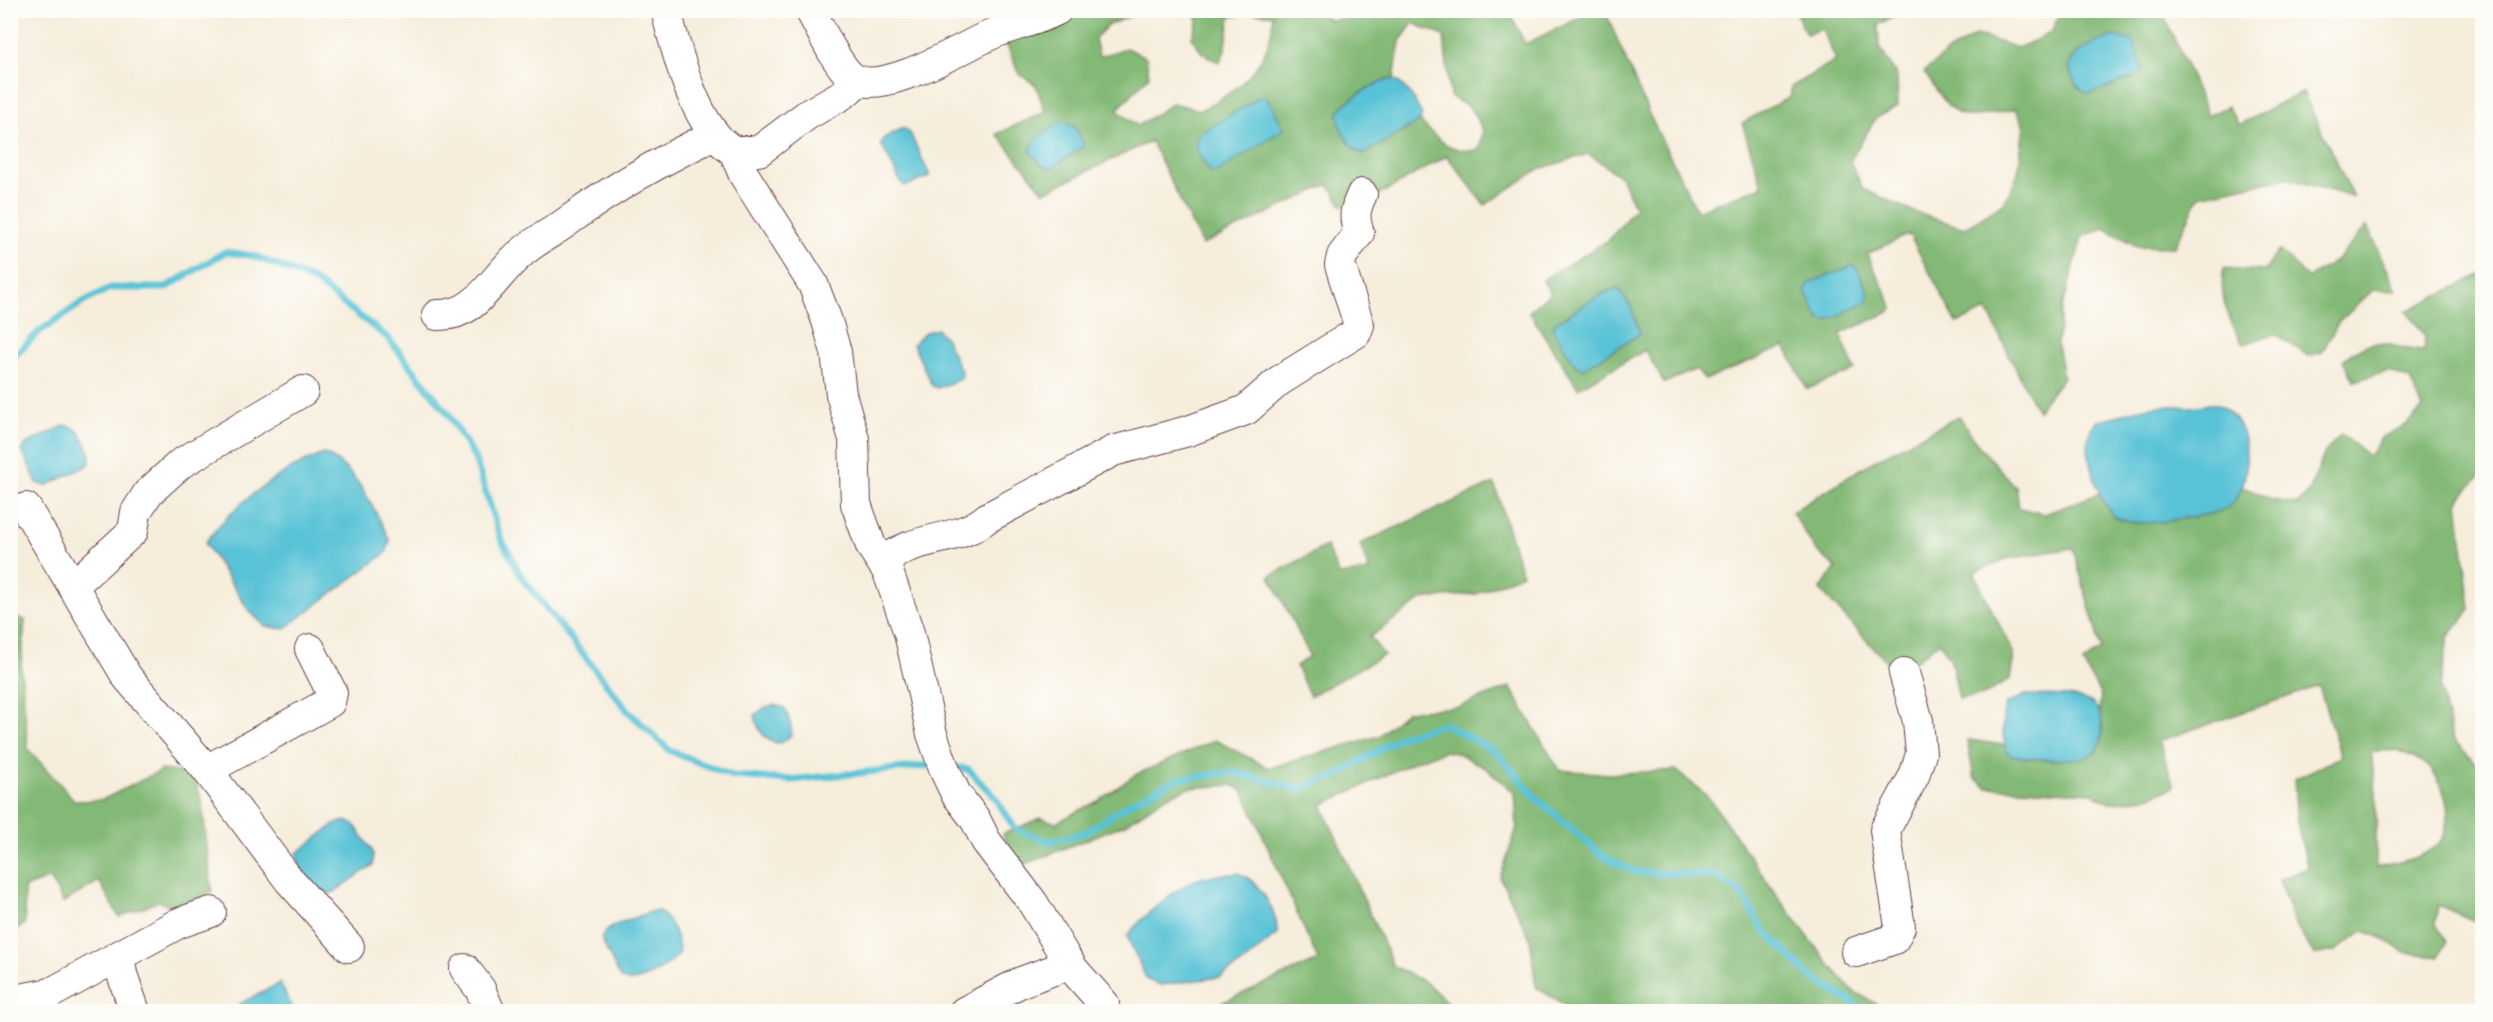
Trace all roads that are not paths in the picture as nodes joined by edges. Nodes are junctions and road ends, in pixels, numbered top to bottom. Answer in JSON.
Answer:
{"nodes":[{"id":1,"x":810,"y":10,"type":"edge"},
{"id":2,"x":1057,"y":10,"type":"edge"},
{"id":3,"x":668,"y":18,"type":"dead end"},
{"id":4,"x":858,"y":81,"type":"junction"},
{"id":5,"x":725,"y":143,"type":"junction"},
{"id":6,"x":1362,"y":194,"type":"dead end"},
{"id":7,"x":437,"y":315,"type":"dead end"},
{"id":8,"x":303,"y":392,"type":"dead end"},
{"id":9,"x":26,"y":508,"type":"dead end"},
{"id":10,"x":883,"y":562,"type":"junction"},
{"id":11,"x":73,"y":586,"type":"junction"},
{"id":12,"x":309,"y":649,"type":"dead end"},
{"id":13,"x":1904,"y":673,"type":"dead end"},
{"id":14,"x":207,"y":770,"type":"junction"},
{"id":15,"x":211,"y":912,"type":"dead end"},
{"id":16,"x":349,"y":947,"type":"dead end"},
{"id":17,"x":1856,"y":952,"type":"dead end"},
{"id":18,"x":119,"y":956,"type":"junction"},
{"id":19,"x":1070,"y":964,"type":"junction"},
{"id":20,"x":465,"y":969,"type":"dead end"},
{"id":21,"x":10,"y":1001,"type":"edge"},
{"id":22,"x":1104,"y":1004,"type":"dead end"},
{"id":23,"x":135,"y":1011,"type":"edge"},
{"id":24,"x":490,"y":1011,"type":"edge"},
{"id":25,"x":964,"y":1011,"type":"edge"}],
"edges":[{"from":1,"to":4,"type":"street"},
{"from":2,"to":4,"type":"street"},
{"from":3,"to":5,"type":"street"},
{"from":4,"to":5,"type":"street"},
{"from":5,"to":7,"type":"street"},
{"from":5,"to":10,"type":"street"},
{"from":6,"to":10,"type":"street"},
{"from":8,"to":11,"type":"street"},
{"from":9,"to":11,"type":"street"},
{"from":10,"to":19,"type":"street"},
{"from":11,"to":14,"type":"street"},
{"from":12,"to":14,"type":"street"},
{"from":13,"to":17,"type":"street"},
{"from":14,"to":16,"type":"street"},
{"from":15,"to":18,"type":"street"},
{"from":18,"to":21,"type":"street"},
{"from":18,"to":23,"type":"street"},
{"from":19,"to":22,"type":"street"},
{"from":19,"to":25,"type":"street"},
{"from":20,"to":24,"type":"street"}]}
